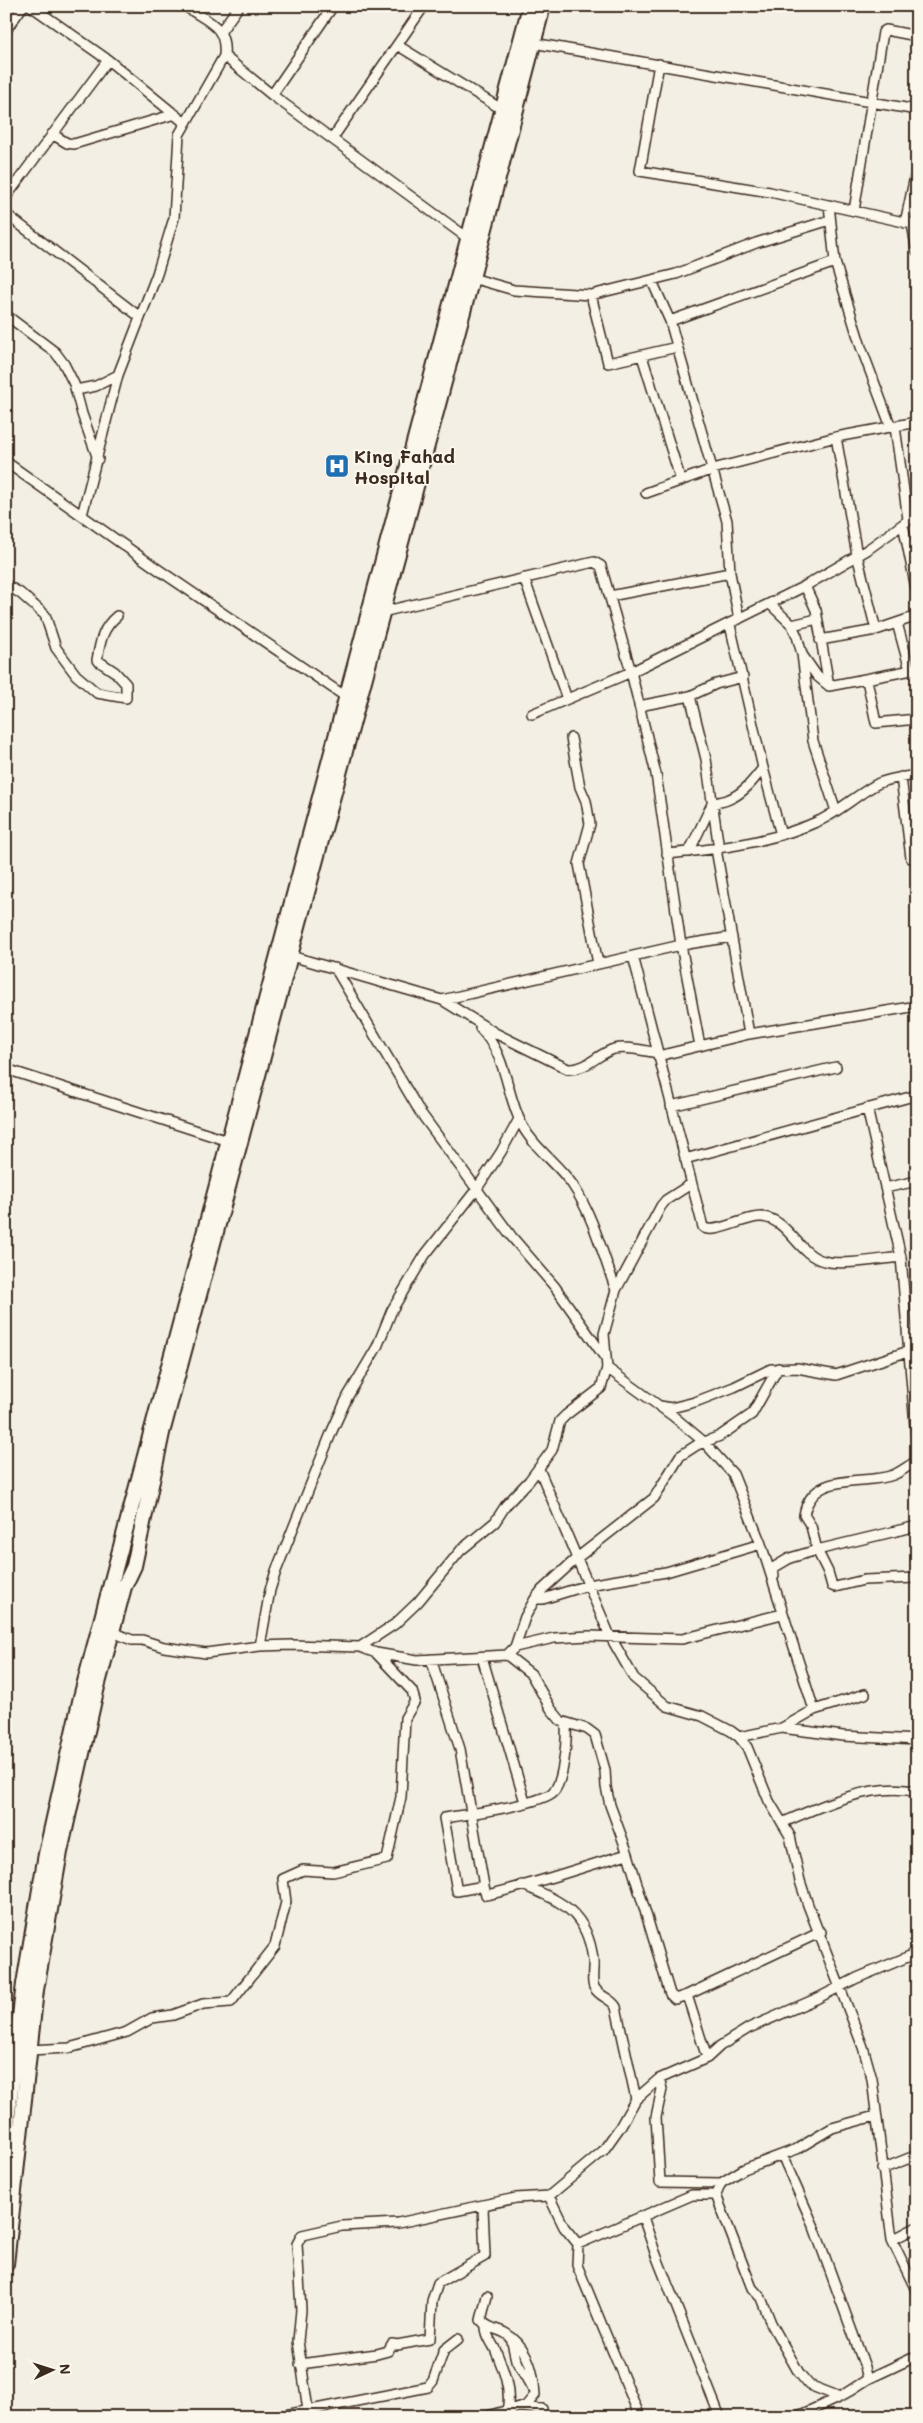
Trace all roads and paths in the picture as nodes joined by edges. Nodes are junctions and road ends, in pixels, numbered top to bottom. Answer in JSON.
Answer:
{"nodes":[{"id":1,"x":23,"y":6,"type":"edge"},
{"id":2,"x":31,"y":6,"type":"edge"},
{"id":3,"x":185,"y":6,"type":"edge"},
{"id":4,"x":239,"y":6,"type":"edge"},
{"id":5,"x":333,"y":6,"type":"edge"},
{"id":6,"x":424,"y":6,"type":"edge"},
{"id":7,"x":530,"y":6,"type":"edge"},
{"id":8,"x":543,"y":6,"type":"edge"},
{"id":9,"x":6,"y":30,"type":"edge"},
{"id":10,"x":221,"y":31,"type":"junction"},
{"id":11,"x":917,"y":36,"type":"edge"},
{"id":12,"x":533,"y":43,"type":"junction"},
{"id":13,"x":397,"y":45,"type":"junction"},
{"id":14,"x":224,"y":56,"type":"junction"},
{"id":15,"x":108,"y":60,"type":"junction"},
{"id":16,"x":659,"y":64,"type":"junction"},
{"id":17,"x":272,"y":95,"type":"junction"},
{"id":18,"x":872,"y":101,"type":"junction"},
{"id":19,"x":503,"y":110,"type":"junction"},
{"id":20,"x":917,"y":110,"type":"edge"},
{"id":21,"x":175,"y":114,"type":"junction"},
{"id":22,"x":185,"y":123,"type":"junction"},
{"id":23,"x":52,"y":134,"type":"junction"},
{"id":24,"x":332,"y":140,"type":"junction"},
{"id":25,"x":917,"y":167,"type":"edge"},
{"id":26,"x":6,"y":197,"type":"edge"},
{"id":27,"x":829,"y":205,"type":"junction"},
{"id":28,"x":854,"y":211,"type":"junction"},
{"id":29,"x":6,"y":214,"type":"edge"},
{"id":30,"x":830,"y":220,"type":"junction"},
{"id":31,"x":911,"y":224,"type":"edge"},
{"id":32,"x":470,"y":239,"type":"junction"},
{"id":33,"x":917,"y":251,"type":"edge"},
{"id":34,"x":835,"y":262,"type":"junction"},
{"id":35,"x":472,"y":278,"type":"junction"},
{"id":36,"x":652,"y":281,"type":"junction"},
{"id":37,"x":591,"y":295,"type":"junction"},
{"id":38,"x":6,"y":315,"type":"edge"},
{"id":39,"x":140,"y":316,"type":"junction"},
{"id":40,"x":670,"y":321,"type":"junction"},
{"id":41,"x":677,"y":347,"type":"junction"},
{"id":42,"x":642,"y":356,"type":"junction"},
{"id":43,"x":118,"y":375,"type":"junction"},
{"id":44,"x":76,"y":390,"type":"junction"},
{"id":45,"x":917,"y":422,"type":"edge"},
{"id":46,"x":893,"y":427,"type":"junction"},
{"id":47,"x":836,"y":437,"type":"junction"},
{"id":48,"x":98,"y":459,"type":"junction"},
{"id":49,"x":6,"y":462,"type":"edge"},
{"id":50,"x":713,"y":469,"type":"junction"},
{"id":51,"x":681,"y":481,"type":"junction"},
{"id":52,"x":646,"y":493,"type":"dead end"},
{"id":53,"x":917,"y":514,"type":"edge"},
{"id":54,"x":82,"y":516,"type":"junction"},
{"id":55,"x":906,"y":522,"type":"junction"},
{"id":56,"x":857,"y":555,"type":"junction"},
{"id":57,"x":730,"y":572,"type":"junction"},
{"id":58,"x":524,"y":578,"type":"junction"},
{"id":59,"x":6,"y":585,"type":"edge"},
{"id":60,"x":805,"y":586,"type":"junction"},
{"id":61,"x":917,"y":593,"type":"edge"},
{"id":62,"x":610,"y":596,"type":"junction"},
{"id":63,"x":770,"y":604,"type":"junction"},
{"id":64,"x":382,"y":612,"type":"junction"},
{"id":65,"x":116,"y":616,"type":"dead end"},
{"id":66,"x":917,"y":616,"type":"edge"},
{"id":67,"x":739,"y":619,"type":"junction"},
{"id":68,"x":817,"y":619,"type":"junction"},
{"id":69,"x":897,"y":623,"type":"junction"},
{"id":70,"x":730,"y":625,"type":"junction"},
{"id":71,"x":792,"y":625,"type":"junction"},
{"id":72,"x":876,"y":630,"type":"junction"},
{"id":73,"x":820,"y":640,"type":"junction"},
{"id":74,"x":802,"y":654,"type":"junction"},
{"id":75,"x":913,"y":670,"type":"edge"},
{"id":76,"x":631,"y":672,"type":"junction"},
{"id":77,"x":743,"y":678,"type":"junction"},
{"id":78,"x":867,"y":680,"type":"junction"},
{"id":79,"x":829,"y":686,"type":"junction"},
{"id":80,"x":690,"y":696,"type":"junction"},
{"id":81,"x":567,"y":699,"type":"junction"},
{"id":82,"x":353,"y":702,"type":"junction"},
{"id":83,"x":639,"y":706,"type":"junction"},
{"id":84,"x":532,"y":714,"type":"dead end"},
{"id":85,"x":917,"y":719,"type":"edge"},
{"id":86,"x":570,"y":738,"type":"dead end"},
{"id":87,"x":763,"y":768,"type":"junction"},
{"id":88,"x":917,"y":775,"type":"edge"},
{"id":89,"x":901,"y":777,"type":"junction"},
{"id":90,"x":712,"y":804,"type":"junction"},
{"id":91,"x":836,"y":810,"type":"junction"},
{"id":92,"x":781,"y":835,"type":"junction"},
{"id":93,"x":718,"y":849,"type":"junction"},
{"id":94,"x":689,"y":852,"type":"junction"},
{"id":95,"x":667,"y":854,"type":"junction"},
{"id":96,"x":911,"y":858,"type":"dead end"},
{"id":97,"x":732,"y":937,"type":"junction"},
{"id":98,"x":681,"y":945,"type":"junction"},
{"id":99,"x":290,"y":956,"type":"junction"},
{"id":100,"x":633,"y":956,"type":"junction"},
{"id":101,"x":598,"y":964,"type":"junction"},
{"id":102,"x":335,"y":968,"type":"junction"},
{"id":103,"x":442,"y":1000,"type":"junction"},
{"id":104,"x":917,"y":1006,"type":"edge"},
{"id":105,"x":471,"y":1018,"type":"junction"},
{"id":106,"x":749,"y":1034,"type":"junction"},
{"id":107,"x":700,"y":1046,"type":"junction"},
{"id":108,"x":658,"y":1055,"type":"junction"},
{"id":109,"x":836,"y":1066,"type":"dead end"},
{"id":110,"x":6,"y":1069,"type":"edge"},
{"id":111,"x":917,"y":1095,"type":"edge"},
{"id":112,"x":671,"y":1106,"type":"junction"},
{"id":113,"x":866,"y":1108,"type":"junction"},
{"id":114,"x":519,"y":1119,"type":"junction"},
{"id":115,"x":228,"y":1142,"type":"junction"},
{"id":116,"x":685,"y":1159,"type":"junction"},
{"id":117,"x":917,"y":1181,"type":"edge"},
{"id":118,"x":691,"y":1184,"type":"junction"},
{"id":119,"x":884,"y":1188,"type":"junction"},
{"id":120,"x":476,"y":1190,"type":"junction"},
{"id":121,"x":901,"y":1257,"type":"junction"},
{"id":122,"x":616,"y":1290,"type":"junction"},
{"id":123,"x":909,"y":1351,"type":"junction"},
{"id":124,"x":607,"y":1364,"type":"junction"},
{"id":125,"x":778,"y":1368,"type":"junction"},
{"id":126,"x":657,"y":1406,"type":"junction"},
{"id":127,"x":704,"y":1442,"type":"junction"},
{"id":128,"x":917,"y":1449,"type":"edge"},
{"id":129,"x":917,"y":1461,"type":"edge"},
{"id":130,"x":539,"y":1468,"type":"junction"},
{"id":131,"x":917,"y":1526,"type":"edge"},
{"id":132,"x":761,"y":1544,"type":"junction"},
{"id":133,"x":816,"y":1550,"type":"junction"},
{"id":134,"x":577,"y":1558,"type":"junction"},
{"id":135,"x":917,"y":1578,"type":"edge"},
{"id":136,"x":588,"y":1585,"type":"junction"},
{"id":137,"x":534,"y":1599,"type":"junction"},
{"id":138,"x":778,"y":1599,"type":"junction"},
{"id":139,"x":782,"y":1614,"type":"junction"},
{"id":140,"x":112,"y":1632,"type":"junction"},
{"id":141,"x":610,"y":1636,"type":"junction"},
{"id":142,"x":260,"y":1646,"type":"junction"},
{"id":143,"x":360,"y":1647,"type":"junction"},
{"id":144,"x":515,"y":1647,"type":"junction"},
{"id":145,"x":376,"y":1653,"type":"junction"},
{"id":146,"x":507,"y":1655,"type":"junction"},
{"id":147,"x":482,"y":1657,"type":"junction"},
{"id":148,"x":431,"y":1659,"type":"junction"},
{"id":149,"x":865,"y":1694,"type":"dead end"},
{"id":150,"x":814,"y":1710,"type":"junction"},
{"id":151,"x":566,"y":1724,"type":"junction"},
{"id":152,"x":782,"y":1728,"type":"junction"},
{"id":153,"x":739,"y":1737,"type":"junction"},
{"id":154,"x":917,"y":1740,"type":"edge"},
{"id":155,"x":917,"y":1792,"type":"edge"},
{"id":156,"x":525,"y":1802,"type":"junction"},
{"id":157,"x":473,"y":1814,"type":"junction"},
{"id":158,"x":782,"y":1823,"type":"junction"},
{"id":159,"x":628,"y":1854,"type":"junction"},
{"id":160,"x":522,"y":1885,"type":"junction"},
{"id":161,"x":484,"y":1886,"type":"junction"},
{"id":162,"x":820,"y":1932,"type":"junction"},
{"id":163,"x":917,"y":1953,"type":"edge"},
{"id":164,"x":839,"y":1987,"type":"junction"},
{"id":165,"x":687,"y":1995,"type":"junction"},
{"id":166,"x":29,"y":2050,"type":"junction"},
{"id":167,"x":707,"y":2058,"type":"junction"},
{"id":168,"x":660,"y":2079,"type":"junction"},
{"id":169,"x":636,"y":2099,"type":"junction"},
{"id":170,"x":875,"y":2116,"type":"junction"},
{"id":171,"x":6,"y":2128,"type":"edge"},
{"id":172,"x":782,"y":2155,"type":"junction"},
{"id":173,"x":917,"y":2155,"type":"edge"},
{"id":174,"x":882,"y":2169,"type":"junction"},
{"id":175,"x":721,"y":2183,"type":"junction"},
{"id":176,"x":716,"y":2195,"type":"junction"},
{"id":177,"x":550,"y":2196,"type":"junction"},
{"id":178,"x":482,"y":2207,"type":"junction"},
{"id":179,"x":643,"y":2217,"type":"junction"},
{"id":180,"x":917,"y":2226,"type":"edge"},
{"id":181,"x":892,"y":2240,"type":"junction"},
{"id":182,"x":578,"y":2244,"type":"junction"},
{"id":183,"x":6,"y":2264,"type":"edge"},
{"id":184,"x":917,"y":2292,"type":"edge"},
{"id":185,"x":487,"y":2296,"type":"dead end"},
{"id":186,"x":486,"y":2327,"type":"junction"},
{"id":187,"x":458,"y":2339,"type":"dead end"},
{"id":188,"x":917,"y":2356,"type":"edge"},
{"id":189,"x":300,"y":2364,"type":"junction"},
{"id":190,"x":868,"y":2379,"type":"junction"},
{"id":191,"x":840,"y":2397,"type":"junction"},
{"id":192,"x":525,"y":2407,"type":"junction"},
{"id":193,"x":308,"y":2410,"type":"junction"},
{"id":194,"x":507,"y":2410,"type":"junction"},
{"id":195,"x":275,"y":2417,"type":"edge"},
{"id":196,"x":484,"y":2417,"type":"edge"},
{"id":197,"x":545,"y":2417,"type":"edge"},
{"id":198,"x":640,"y":2417,"type":"edge"},
{"id":199,"x":720,"y":2417,"type":"edge"},
{"id":200,"x":796,"y":2417,"type":"edge"}],
"edges":[{"from":1,"to":9,"type":"street"},
{"from":2,"to":15,"type":"street"},
{"from":3,"to":10,"type":"street"},
{"from":4,"to":10,"type":"street"},
{"from":5,"to":17,"type":"street"},
{"from":6,"to":13,"type":"street"},
{"from":7,"to":19,"type":"main road"},
{"from":8,"to":12,"type":"main road"},
{"from":10,"to":14,"type":"street"},
{"from":11,"to":18,"type":"street"},
{"from":12,"to":16,"type":"street"},
{"from":12,"to":35,"type":"main road"},
{"from":13,"to":19,"type":"street"},
{"from":13,"to":24,"type":"street"},
{"from":14,"to":17,"type":"street"},
{"from":14,"to":22,"type":"street"},
{"from":15,"to":21,"type":"street"},
{"from":15,"to":23,"type":"street"},
{"from":16,"to":18,"type":"street"},
{"from":16,"to":27,"type":"street"},
{"from":17,"to":24,"type":"street"},
{"from":18,"to":20,"type":"street"},
{"from":18,"to":28,"type":"street"},
{"from":19,"to":32,"type":"main road"},
{"from":21,"to":22,"type":"street"},
{"from":21,"to":23,"type":"street"},
{"from":22,"to":39,"type":"street"},
{"from":23,"to":26,"type":"street"},
{"from":24,"to":32,"type":"street"},
{"from":25,"to":31,"type":"street"},
{"from":27,"to":28,"type":"street"},
{"from":27,"to":30,"type":"street"},
{"from":28,"to":31,"type":"street"},
{"from":29,"to":39,"type":"street"},
{"from":30,"to":34,"type":"street"},
{"from":30,"to":36,"type":"street"},
{"from":31,"to":33,"type":"street"},
{"from":32,"to":82,"type":"main road"},
{"from":34,"to":40,"type":"street"},
{"from":34,"to":46,"type":"street"},
{"from":35,"to":37,"type":"street"},
{"from":35,"to":64,"type":"main road"},
{"from":36,"to":37,"type":"street"},
{"from":36,"to":40,"type":"street"},
{"from":37,"to":42,"type":"street"},
{"from":38,"to":44,"type":"street"},
{"from":39,"to":43,"type":"street"},
{"from":40,"to":41,"type":"street"},
{"from":41,"to":42,"type":"street"},
{"from":41,"to":50,"type":"street"},
{"from":42,"to":51,"type":"street"},
{"from":43,"to":44,"type":"street"},
{"from":43,"to":48,"type":"street"},
{"from":44,"to":48,"type":"street"},
{"from":45,"to":46,"type":"street"},
{"from":46,"to":47,"type":"street"},
{"from":46,"to":55,"type":"street"},
{"from":47,"to":50,"type":"street"},
{"from":47,"to":56,"type":"street"},
{"from":48,"to":54,"type":"street"},
{"from":49,"to":54,"type":"street"},
{"from":50,"to":51,"type":"street"},
{"from":50,"to":57,"type":"street"},
{"from":51,"to":52,"type":"street"},
{"from":53,"to":55,"type":"street"},
{"from":54,"to":82,"type":"street"},
{"from":55,"to":56,"type":"street"},
{"from":55,"to":61,"type":"street"},
{"from":56,"to":60,"type":"street"},
{"from":56,"to":72,"type":"street"},
{"from":57,"to":62,"type":"street"},
{"from":57,"to":67,"type":"street"},
{"from":58,"to":62,"type":"street"},
{"from":58,"to":64,"type":"street"},
{"from":58,"to":81,"type":"street"},
{"from":59,"to":65,"type":"street"},
{"from":60,"to":63,"type":"street"},
{"from":60,"to":68,"type":"street"},
{"from":62,"to":76,"type":"street"},
{"from":63,"to":67,"type":"street"},
{"from":63,"to":71,"type":"street"},
{"from":64,"to":82,"type":"main road"},
{"from":66,"to":69,"type":"street"},
{"from":67,"to":70,"type":"street"},
{"from":68,"to":71,"type":"street"},
{"from":68,"to":73,"type":"street"},
{"from":69,"to":72,"type":"street"},
{"from":69,"to":75,"type":"street"},
{"from":70,"to":76,"type":"street"},
{"from":70,"to":77,"type":"street"},
{"from":71,"to":74,"type":"street"},
{"from":72,"to":73,"type":"street"},
{"from":73,"to":79,"type":"street"},
{"from":74,"to":79,"type":"street"},
{"from":74,"to":91,"type":"street"},
{"from":75,"to":78,"type":"street"},
{"from":76,"to":81,"type":"street"},
{"from":76,"to":83,"type":"street"},
{"from":77,"to":80,"type":"street"},
{"from":77,"to":87,"type":"street"},
{"from":78,"to":79,"type":"street"},
{"from":78,"to":85,"type":"street"},
{"from":80,"to":83,"type":"street"},
{"from":80,"to":90,"type":"street"},
{"from":81,"to":84,"type":"street"},
{"from":82,"to":99,"type":"main road"},
{"from":82,"to":115,"type":"main road"},
{"from":83,"to":95,"type":"street"},
{"from":86,"to":101,"type":"street"},
{"from":87,"to":90,"type":"street"},
{"from":87,"to":92,"type":"street"},
{"from":88,"to":89,"type":"street"},
{"from":89,"to":91,"type":"street"},
{"from":89,"to":96,"type":"street"},
{"from":90,"to":93,"type":"street"},
{"from":90,"to":94,"type":"street"},
{"from":91,"to":92,"type":"street"},
{"from":92,"to":93,"type":"street"},
{"from":93,"to":94,"type":"street"},
{"from":93,"to":97,"type":"street"},
{"from":94,"to":95,"type":"street"},
{"from":95,"to":98,"type":"street"},
{"from":97,"to":98,"type":"street"},
{"from":97,"to":106,"type":"street"},
{"from":98,"to":100,"type":"street"},
{"from":98,"to":107,"type":"street"},
{"from":99,"to":102,"type":"street"},
{"from":99,"to":140,"type":"main road"},
{"from":100,"to":101,"type":"street"},
{"from":100,"to":108,"type":"street"},
{"from":101,"to":103,"type":"street"},
{"from":102,"to":103,"type":"street"},
{"from":102,"to":120,"type":"street"},
{"from":103,"to":105,"type":"street"},
{"from":104,"to":106,"type":"street"},
{"from":105,"to":108,"type":"street"},
{"from":105,"to":114,"type":"street"},
{"from":106,"to":107,"type":"street"},
{"from":107,"to":108,"type":"street"},
{"from":108,"to":112,"type":"street"},
{"from":109,"to":112,"type":"street"},
{"from":110,"to":115,"type":"street"},
{"from":111,"to":113,"type":"street"},
{"from":112,"to":116,"type":"street"},
{"from":113,"to":116,"type":"street"},
{"from":113,"to":119,"type":"street"},
{"from":114,"to":120,"type":"street"},
{"from":114,"to":122,"type":"street"},
{"from":115,"to":171,"type":"main road"},
{"from":116,"to":118,"type":"street"},
{"from":117,"to":119,"type":"street"},
{"from":118,"to":121,"type":"street"},
{"from":118,"to":122,"type":"street"},
{"from":119,"to":121,"type":"street"},
{"from":120,"to":124,"type":"street"},
{"from":120,"to":142,"type":"street"},
{"from":121,"to":123,"type":"street"},
{"from":122,"to":124,"type":"street"},
{"from":123,"to":125,"type":"street"},
{"from":123,"to":128,"type":"street"},
{"from":124,"to":126,"type":"street"},
{"from":124,"to":130,"type":"street"},
{"from":125,"to":126,"type":"street"},
{"from":125,"to":127,"type":"street"},
{"from":126,"to":127,"type":"street"},
{"from":127,"to":132,"type":"street"},
{"from":127,"to":134,"type":"street"},
{"from":129,"to":133,"type":"street"},
{"from":130,"to":134,"type":"street"},
{"from":130,"to":143,"type":"street"},
{"from":131,"to":133,"type":"street"},
{"from":132,"to":136,"type":"street"},
{"from":132,"to":138,"type":"street"},
{"from":133,"to":135,"type":"street"},
{"from":133,"to":138,"type":"street"},
{"from":134,"to":136,"type":"street"},
{"from":134,"to":137,"type":"street"},
{"from":136,"to":137,"type":"street"},
{"from":136,"to":141,"type":"street"},
{"from":137,"to":144,"type":"street"},
{"from":138,"to":139,"type":"street"},
{"from":139,"to":141,"type":"street"},
{"from":139,"to":150,"type":"street"},
{"from":140,"to":142,"type":"street"},
{"from":140,"to":166,"type":"main road"},
{"from":141,"to":144,"type":"street"},
{"from":141,"to":153,"type":"street"},
{"from":142,"to":143,"type":"street"},
{"from":143,"to":145,"type":"street"},
{"from":144,"to":146,"type":"street"},
{"from":145,"to":148,"type":"street"},
{"from":145,"to":166,"type":"street"},
{"from":146,"to":147,"type":"street"},
{"from":146,"to":151,"type":"street"},
{"from":147,"to":148,"type":"street"},
{"from":147,"to":156,"type":"street"},
{"from":148,"to":157,"type":"street"},
{"from":149,"to":150,"type":"street"},
{"from":150,"to":152,"type":"street"},
{"from":151,"to":156,"type":"street"},
{"from":151,"to":159,"type":"street"},
{"from":152,"to":153,"type":"street"},
{"from":152,"to":154,"type":"street"},
{"from":153,"to":158,"type":"street"},
{"from":155,"to":158,"type":"street"},
{"from":156,"to":157,"type":"street"},
{"from":157,"to":161,"type":"street"},
{"from":157,"to":161,"type":"street"},
{"from":158,"to":162,"type":"street"},
{"from":159,"to":160,"type":"street"},
{"from":159,"to":165,"type":"street"},
{"from":160,"to":161,"type":"street"},
{"from":160,"to":169,"type":"street"},
{"from":162,"to":164,"type":"street"},
{"from":162,"to":165,"type":"street"},
{"from":163,"to":164,"type":"street"},
{"from":164,"to":167,"type":"street"},
{"from":164,"to":170,"type":"street"},
{"from":165,"to":167,"type":"street"},
{"from":166,"to":183,"type":"main road"},
{"from":167,"to":168,"type":"street"},
{"from":168,"to":169,"type":"street"},
{"from":168,"to":175,"type":"street"},
{"from":169,"to":177,"type":"street"},
{"from":170,"to":172,"type":"street"},
{"from":170,"to":174,"type":"street"},
{"from":172,"to":175,"type":"street"},
{"from":172,"to":190,"type":"street"},
{"from":173,"to":174,"type":"street"},
{"from":174,"to":181,"type":"street"},
{"from":175,"to":176,"type":"street"},
{"from":176,"to":179,"type":"street"},
{"from":176,"to":191,"type":"street"},
{"from":177,"to":178,"type":"street"},
{"from":177,"to":182,"type":"street"},
{"from":178,"to":189,"type":"street"},
{"from":178,"to":189,"type":"street"},
{"from":179,"to":182,"type":"street"},
{"from":179,"to":199,"type":"street"},
{"from":180,"to":181,"type":"street"},
{"from":181,"to":184,"type":"street"},
{"from":182,"to":198,"type":"street"},
{"from":185,"to":186,"type":"street"},
{"from":186,"to":192,"type":"street"},
{"from":186,"to":194,"type":"street"},
{"from":187,"to":193,"type":"street"},
{"from":188,"to":190,"type":"street"},
{"from":189,"to":193,"type":"street"},
{"from":190,"to":191,"type":"street"},
{"from":191,"to":200,"type":"street"},
{"from":192,"to":194,"type":"street"},
{"from":192,"to":197,"type":"street"},
{"from":193,"to":195,"type":"street"},
{"from":194,"to":196,"type":"street"}]}
